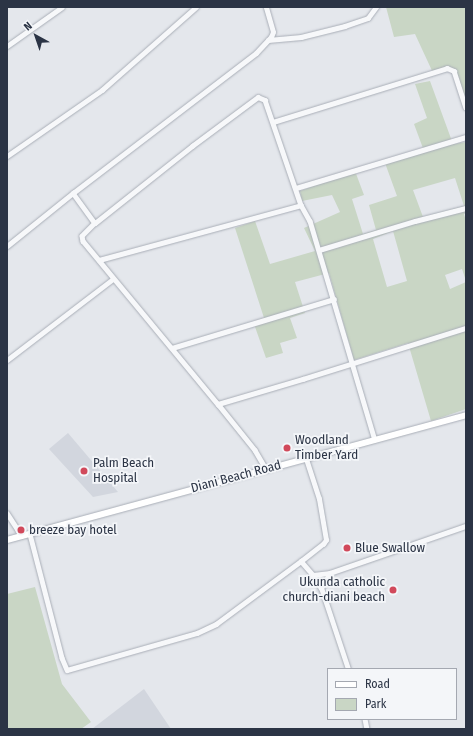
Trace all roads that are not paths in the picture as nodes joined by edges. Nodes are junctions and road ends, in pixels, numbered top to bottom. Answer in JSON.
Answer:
{"nodes":[{"id":1,"x":62,"y":7,"type":"edge"},
{"id":2,"x":196,"y":7,"type":"edge"},
{"id":3,"x":266,"y":7,"type":"edge"},
{"id":4,"x":376,"y":7,"type":"edge"},
{"id":5,"x":268,"y":40,"type":"junction"},
{"id":6,"x":7,"y":46,"type":"edge"},
{"id":7,"x":466,"y":107,"type":"edge"},
{"id":8,"x":273,"y":122,"type":"junction"},
{"id":9,"x":466,"y":137,"type":"edge"},
{"id":10,"x":7,"y":156,"type":"edge"},
{"id":11,"x":296,"y":188,"type":"junction"},
{"id":12,"x":73,"y":193,"type":"junction"},
{"id":13,"x":301,"y":205,"type":"junction"},
{"id":14,"x":466,"y":208,"type":"edge"},
{"id":15,"x":95,"y":223,"type":"junction"},
{"id":16,"x":7,"y":246,"type":"edge"},
{"id":17,"x":318,"y":250,"type":"junction"},
{"id":18,"x":99,"y":260,"type":"junction"},
{"id":19,"x":113,"y":279,"type":"junction"},
{"id":20,"x":334,"y":299,"type":"junction"},
{"id":21,"x":466,"y":328,"type":"edge"},
{"id":22,"x":172,"y":348,"type":"junction"},
{"id":23,"x":7,"y":360,"type":"edge"},
{"id":24,"x":353,"y":364,"type":"junction"},
{"id":25,"x":218,"y":404,"type":"junction"},
{"id":26,"x":466,"y":415,"type":"edge"},
{"id":27,"x":375,"y":440,"type":"junction"},
{"id":28,"x":306,"y":459,"type":"junction"},
{"id":29,"x":266,"y":469,"type":"junction"},
{"id":30,"x":7,"y":513,"type":"edge"},
{"id":31,"x":466,"y":526,"type":"edge"},
{"id":32,"x":30,"y":534,"type":"junction"},
{"id":33,"x":22,"y":536,"type":"junction"},
{"id":34,"x":7,"y":540,"type":"edge"},
{"id":35,"x":301,"y":561,"type":"junction"},
{"id":36,"x":330,"y":573,"type":"junction"},
{"id":37,"x":313,"y":575,"type":"junction"},
{"id":38,"x":321,"y":588,"type":"junction"},
{"id":39,"x":348,"y":668,"type":"edge"}],
"edges":[{"from":1,"to":6,"type":"street"},
{"from":2,"to":10,"type":"street"},
{"from":3,"to":5,"type":"street"},
{"from":4,"to":5,"type":"street"},
{"from":5,"to":12,"type":"street"},
{"from":7,"to":8,"type":"street"},
{"from":8,"to":11,"type":"street"},
{"from":8,"to":15,"type":"street"},
{"from":9,"to":11,"type":"street"},
{"from":11,"to":13,"type":"street"},
{"from":12,"to":15,"type":"street"},
{"from":12,"to":16,"type":"street"},
{"from":13,"to":17,"type":"street"},
{"from":13,"to":18,"type":"street"},
{"from":14,"to":17,"type":"street"},
{"from":15,"to":18,"type":"street"},
{"from":17,"to":20,"type":"street"},
{"from":18,"to":19,"type":"street"},
{"from":19,"to":22,"type":"street"},
{"from":19,"to":23,"type":"street"},
{"from":20,"to":22,"type":"street"},
{"from":20,"to":24,"type":"street"},
{"from":21,"to":24,"type":"street"},
{"from":22,"to":25,"type":"street"},
{"from":24,"to":25,"type":"street"},
{"from":24,"to":27,"type":"street"},
{"from":25,"to":29,"type":"street"},
{"from":26,"to":27,"type":"main road","name":"Diani Beach Road"},
{"from":27,"to":28,"type":"main road","name":"Diani Beach Road"},
{"from":28,"to":29,"type":"main road","name":"Diani Beach Road"},
{"from":28,"to":35,"type":"street"},
{"from":29,"to":32,"type":"main road","name":"Diani Beach Road"},
{"from":30,"to":33,"type":"street"},
{"from":31,"to":36,"type":"street"},
{"from":32,"to":33,"type":"main road","name":"Diani Beach Road"},
{"from":32,"to":35,"type":"street"},
{"from":33,"to":34,"type":"main road","name":"Diani Beach Road"},
{"from":35,"to":37,"type":"street"},
{"from":36,"to":37,"type":"street"},
{"from":36,"to":38,"type":"street"},
{"from":37,"to":38,"type":"street"},
{"from":38,"to":39,"type":"street"}]}
